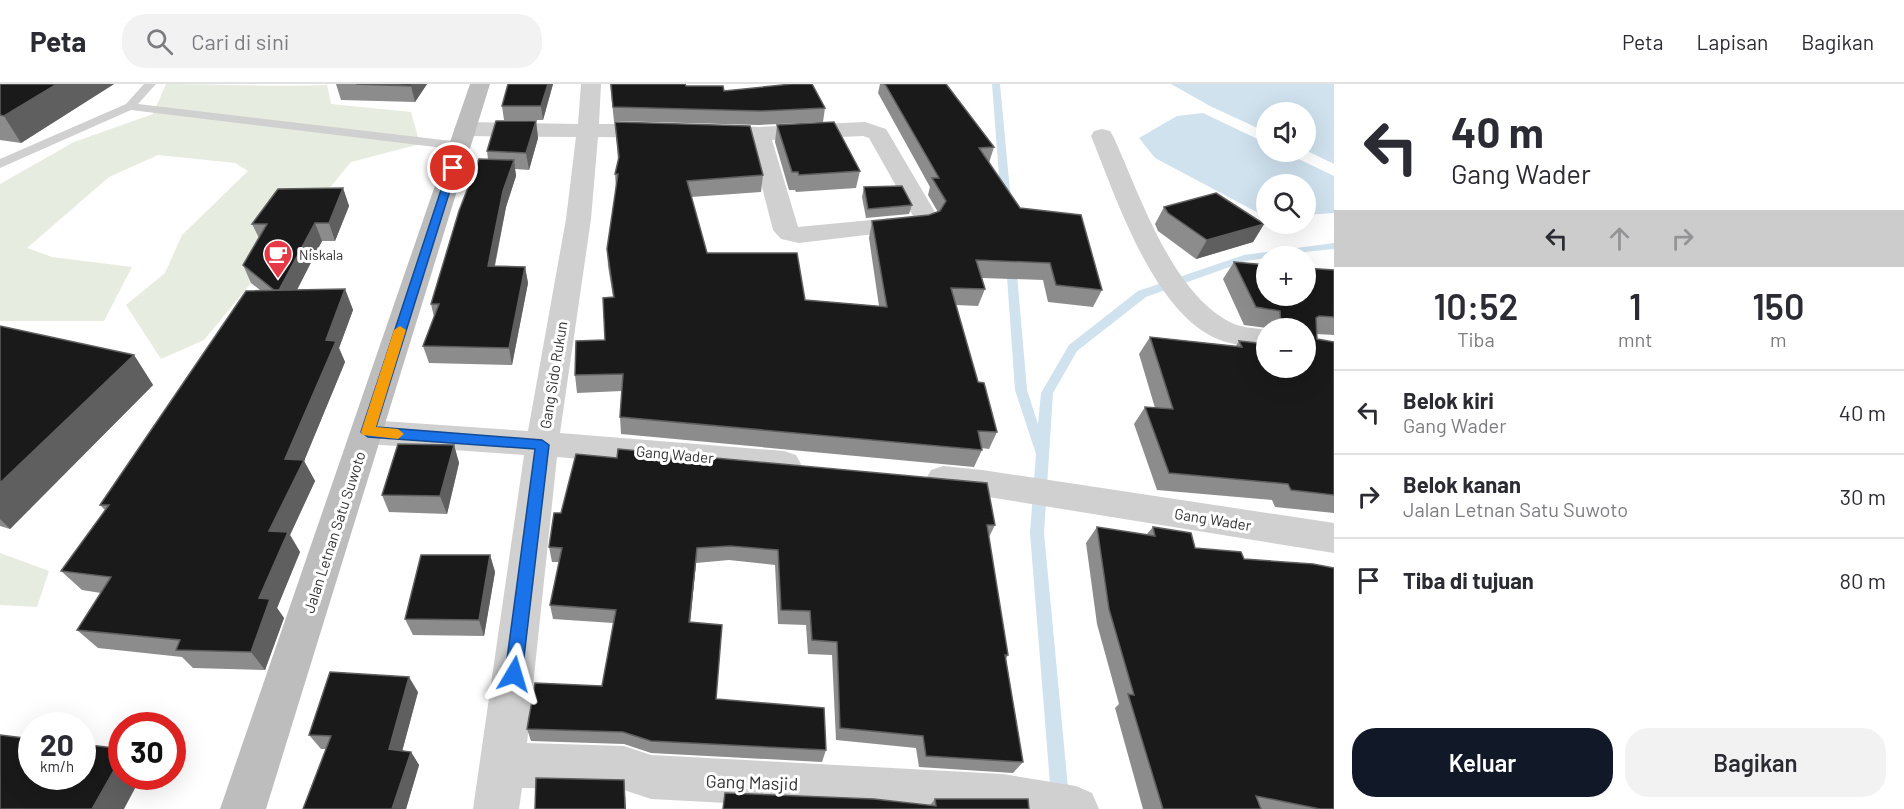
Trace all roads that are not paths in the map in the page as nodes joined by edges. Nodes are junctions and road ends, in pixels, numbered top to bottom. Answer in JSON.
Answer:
{"nodes":[{"id":1,"x":150,"y":84,"type":"edge"},
{"id":2,"x":480,"y":84,"type":"edge"},
{"id":3,"x":591,"y":84,"type":"edge"},
{"id":4,"x":130,"y":106,"type":"junction"},
{"id":5,"x":589,"y":129,"type":"junction"},
{"id":6,"x":759,"y":134,"type":"junction"},
{"id":7,"x":1102,"y":136,"type":"dead end"},
{"id":8,"x":462,"y":137,"type":"junction"},
{"id":9,"x":0,"y":164,"type":"edge"},
{"id":10,"x":1256,"y":338,"type":"edge"},
{"id":11,"x":368,"y":432,"type":"junction"},
{"id":12,"x":542,"y":445,"type":"junction"},
{"id":13,"x":815,"y":468,"type":"edge"},
{"id":14,"x":911,"y":476,"type":"edge"},
{"id":15,"x":1334,"y":538,"type":"edge"},
{"id":16,"x":502,"y":765,"type":"junction"},
{"id":17,"x":243,"y":809,"type":"edge"},
{"id":18,"x":496,"y":809,"type":"edge"},
{"id":19,"x":1076,"y":809,"type":"edge"}],
"edges":[{"from":1,"to":4,"type":"lane"},
{"from":2,"to":8,"type":"main road","name":"Jalan Letnan Satu Suwoto"},
{"from":3,"to":5,"type":"street","name":"Gang Sido Rukun"},
{"from":4,"to":8,"type":"lane"},
{"from":4,"to":9,"type":"lane"},
{"from":5,"to":6,"type":"street"},
{"from":5,"to":8,"type":"street"},
{"from":5,"to":12,"type":"street","name":"Gang Sido Rukun"},
{"from":6,"to":6,"type":"street"},
{"from":7,"to":10,"type":"street"},
{"from":8,"to":11,"type":"main road","name":"Jalan Letnan Satu Suwoto"},
{"from":11,"to":12,"type":"street","name":"Gang Wader"},
{"from":11,"to":17,"type":"main road","name":"Jalan Letnan Satu Suwoto"},
{"from":12,"to":13,"type":"street","name":"Gang Wader"},
{"from":12,"to":16,"type":"street","name":"Gang Sido Rukun"},
{"from":14,"to":15,"type":"street","name":"Gang Wader"},
{"from":16,"to":18,"type":"street","name":"Gang Sido Rukun"},
{"from":16,"to":19,"type":"street","name":"Gang Masjid"}]}
